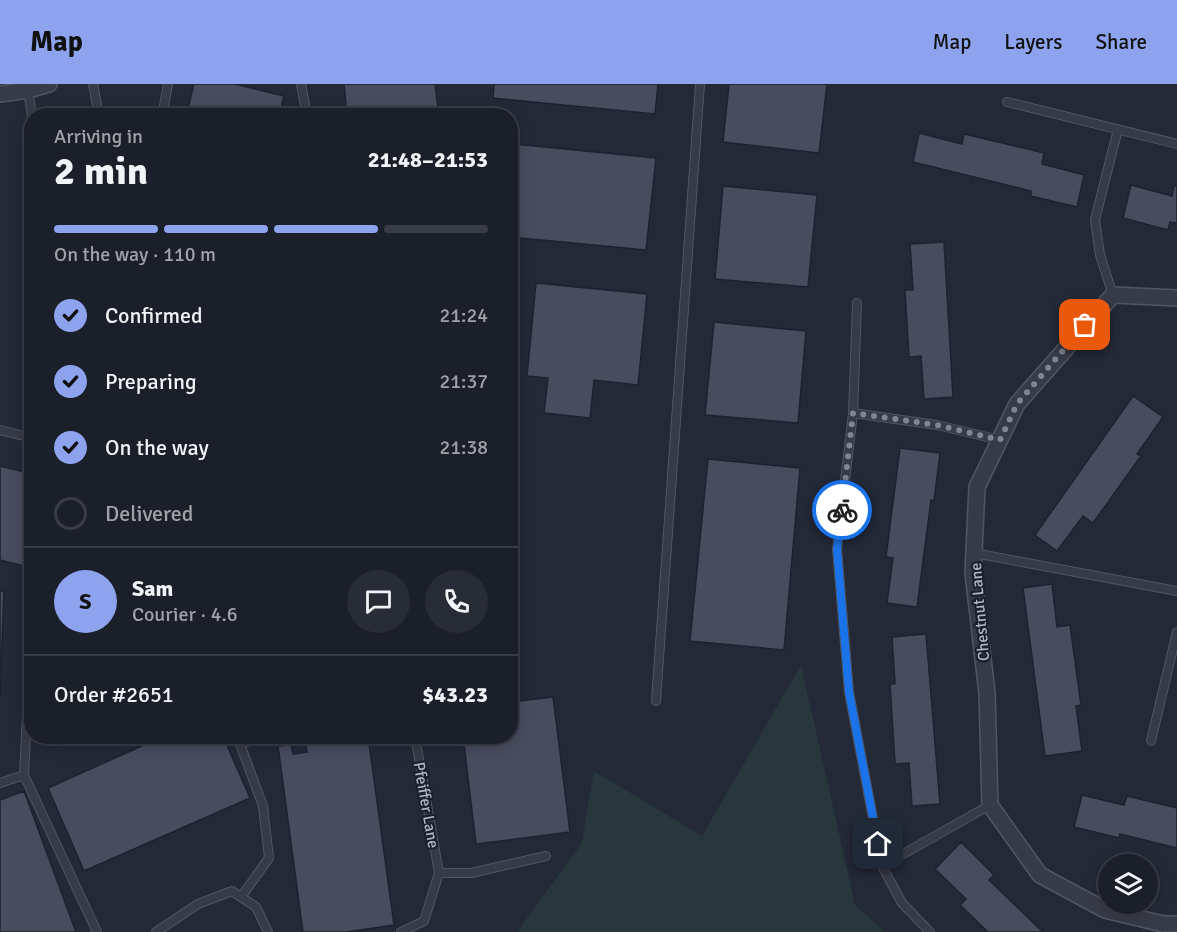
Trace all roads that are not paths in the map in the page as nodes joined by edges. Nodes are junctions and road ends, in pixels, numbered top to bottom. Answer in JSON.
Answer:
{"nodes":[{"id":1,"x":49,"y":84,"type":"edge"},
{"id":2,"x":93,"y":84,"type":"edge"},
{"id":3,"x":168,"y":84,"type":"edge"},
{"id":4,"x":301,"y":84,"type":"edge"},
{"id":5,"x":700,"y":84,"type":"edge"},
{"id":6,"x":28,"y":90,"type":"junction"},
{"id":7,"x":0,"y":94,"type":"edge"},
{"id":8,"x":1007,"y":102,"type":"dead end"},
{"id":9,"x":31,"y":108,"type":"edge"},
{"id":10,"x":98,"y":108,"type":"edge"},
{"id":11,"x":164,"y":108,"type":"edge"},
{"id":12,"x":306,"y":108,"type":"edge"},
{"id":13,"x":1118,"y":129,"type":"junction"},
{"id":14,"x":1177,"y":144,"type":"edge"},
{"id":15,"x":1113,"y":295,"type":"junction"},
{"id":16,"x":1177,"y":298,"type":"edge"},
{"id":17,"x":857,"y":303,"type":"dead end"},
{"id":18,"x":853,"y":413,"type":"junction"},
{"id":19,"x":0,"y":430,"type":"edge"},
{"id":20,"x":24,"y":436,"type":"edge"},
{"id":21,"x":1000,"y":440,"type":"junction"},
{"id":22,"x":974,"y":553,"type":"junction"},
{"id":23,"x":1177,"y":591,"type":"edge"},
{"id":24,"x":1177,"y":632,"type":"edge"},
{"id":25,"x":656,"y":701,"type":"dead end"},
{"id":26,"x":1152,"y":741,"type":"dead end"},
{"id":27,"x":25,"y":744,"type":"edge"},
{"id":28,"x":240,"y":744,"type":"edge"},
{"id":29,"x":416,"y":744,"type":"edge"},
{"id":30,"x":24,"y":775,"type":"junction"},
{"id":31,"x":0,"y":783,"type":"edge"},
{"id":32,"x":990,"y":805,"type":"junction"},
{"id":33,"x":546,"y":856,"type":"dead end"},
{"id":34,"x":882,"y":866,"type":"junction"},
{"id":35,"x":439,"y":873,"type":"junction"},
{"id":36,"x":241,"y":897,"type":"junction"},
{"id":37,"x":1177,"y":924,"type":"edge"},
{"id":38,"x":97,"y":932,"type":"edge"},
{"id":39,"x":156,"y":932,"type":"edge"},
{"id":40,"x":268,"y":932,"type":"edge"},
{"id":41,"x":401,"y":932,"type":"edge"},
{"id":42,"x":930,"y":932,"type":"edge"}],
"edges":[{"from":1,"to":6,"type":"street"},
{"from":2,"to":10,"type":"lane"},
{"from":3,"to":11,"type":"lane"},
{"from":4,"to":12,"type":"lane"},
{"from":5,"to":25,"type":"lane"},
{"from":6,"to":7,"type":"street"},
{"from":6,"to":9,"type":"lane"},
{"from":8,"to":13,"type":"lane"},
{"from":13,"to":14,"type":"lane"},
{"from":13,"to":15,"type":"lane"},
{"from":15,"to":16,"type":"street"},
{"from":15,"to":21,"type":"street","name":"Chestnut Lane"},
{"from":17,"to":18,"type":"lane"},
{"from":18,"to":21,"type":"lane"},
{"from":18,"to":34,"type":"lane"},
{"from":19,"to":20,"type":"lane"},
{"from":21,"to":22,"type":"street","name":"Chestnut Lane"},
{"from":22,"to":23,"type":"lane"},
{"from":22,"to":32,"type":"street","name":"Chestnut Lane"},
{"from":24,"to":26,"type":"lane"},
{"from":27,"to":30,"type":"lane"},
{"from":28,"to":36,"type":"lane"},
{"from":29,"to":35,"type":"lane","name":"Pfeiffer Lane"},
{"from":30,"to":31,"type":"lane"},
{"from":30,"to":38,"type":"lane"},
{"from":32,"to":34,"type":"lane"},
{"from":32,"to":37,"type":"street"},
{"from":33,"to":35,"type":"lane"},
{"from":34,"to":42,"type":"lane"},
{"from":35,"to":41,"type":"lane"},
{"from":36,"to":39,"type":"lane"},
{"from":36,"to":40,"type":"lane"}]}
